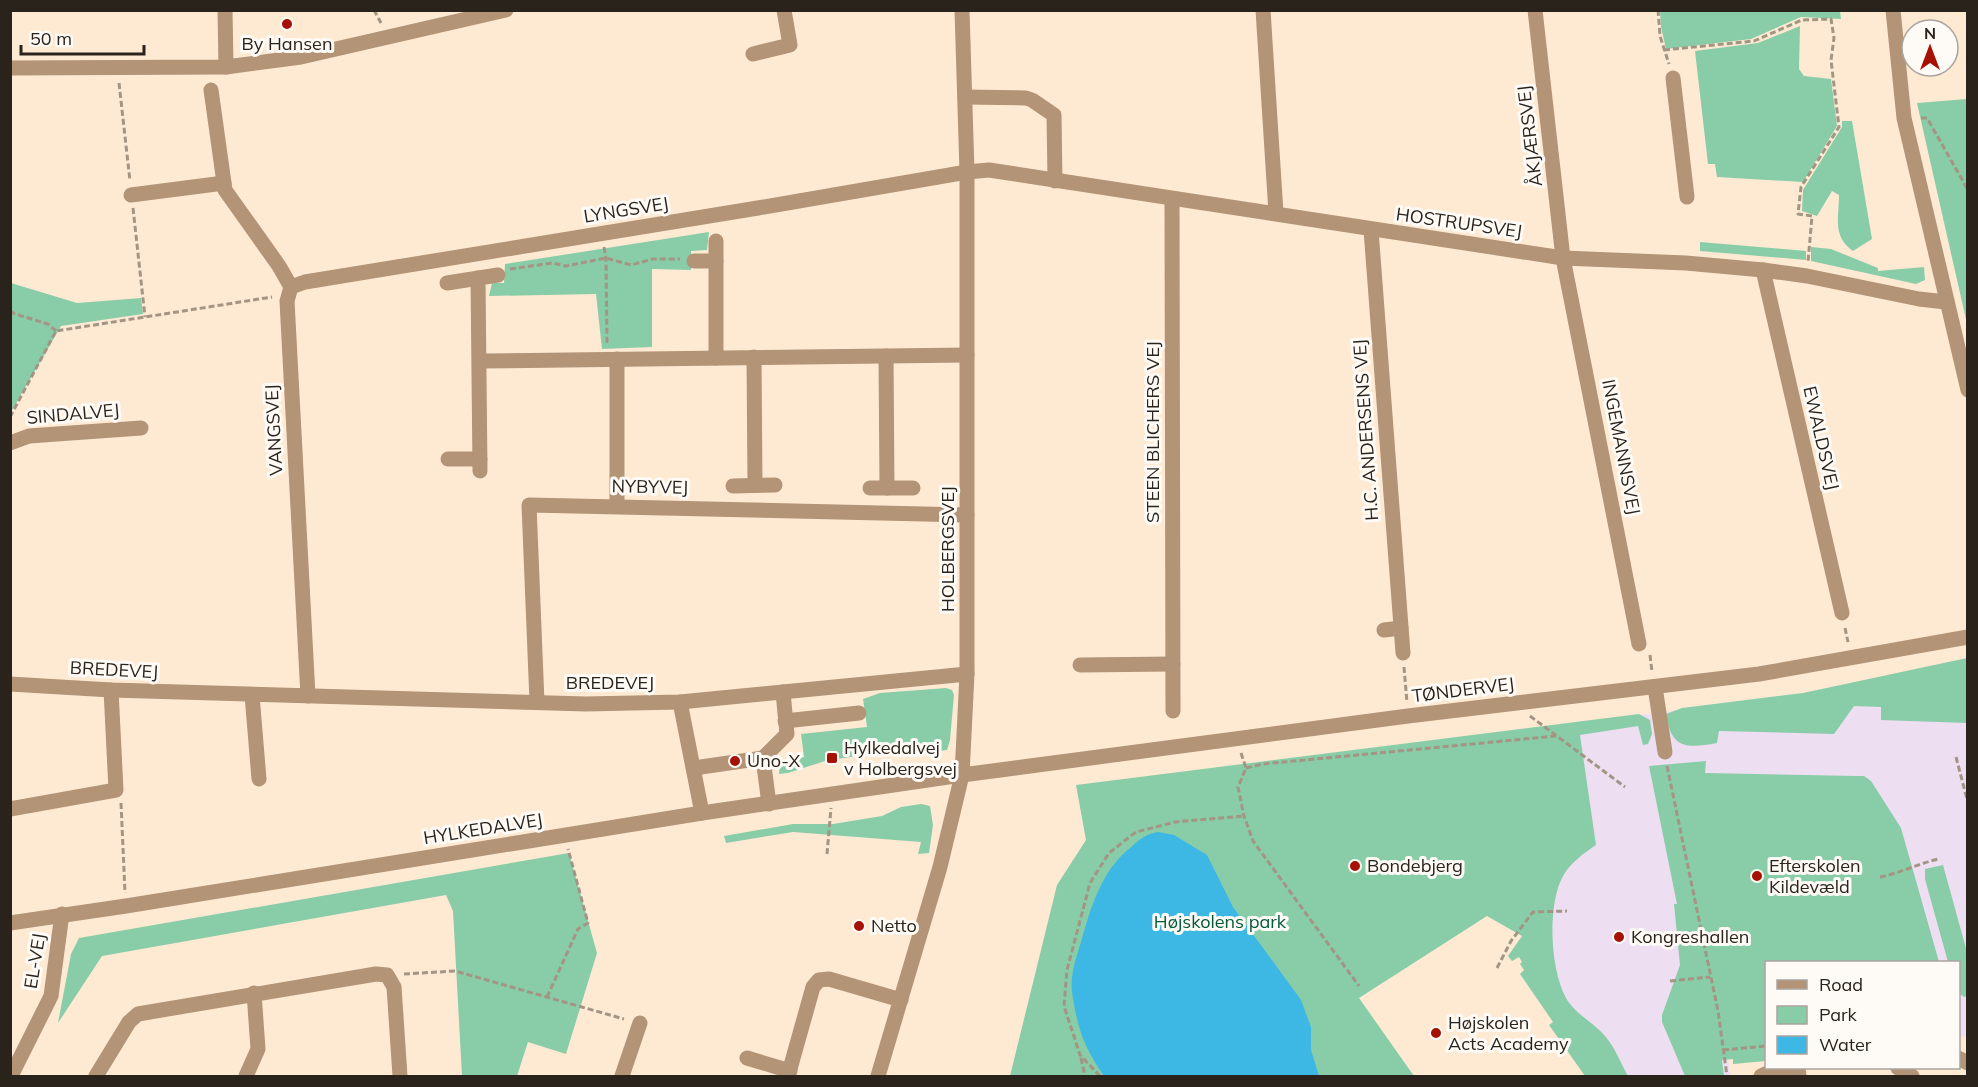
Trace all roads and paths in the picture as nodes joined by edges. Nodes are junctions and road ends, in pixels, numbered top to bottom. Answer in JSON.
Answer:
{"nodes":[{"id":1,"x":225,"y":10,"type":"edge"},
{"id":2,"x":506,"y":10,"type":"edge"},
{"id":3,"x":784,"y":10,"type":"edge"},
{"id":4,"x":962,"y":10,"type":"edge"},
{"id":5,"x":1263,"y":10,"type":"edge"},
{"id":6,"x":1535,"y":10,"type":"edge"},
{"id":7,"x":1658,"y":10,"type":"edge"},
{"id":8,"x":1893,"y":10,"type":"edge"},
{"id":9,"x":1664,"y":51,"type":"junction"},
{"id":10,"x":753,"y":54,"type":"dead end"},
{"id":11,"x":226,"y":67,"type":"junction"},
{"id":12,"x":10,"y":68,"type":"edge"},
{"id":13,"x":1673,"y":78,"type":"joint"},
{"id":14,"x":211,"y":90,"type":"dead end"},
{"id":15,"x":965,"y":97,"type":"junction"},
{"id":16,"x":1904,"y":118,"type":"junction"},
{"id":17,"x":967,"y":172,"type":"junction"},
{"id":18,"x":1055,"y":181,"type":"junction"},
{"id":19,"x":224,"y":183,"type":"junction"},
{"id":20,"x":1968,"y":190,"type":"edge"},
{"id":21,"x":131,"y":195,"type":"dead end"},
{"id":22,"x":1687,"y":196,"type":"dead end"},
{"id":23,"x":1172,"y":199,"type":"junction"},
{"id":24,"x":1276,"y":213,"type":"junction"},
{"id":25,"x":1371,"y":230,"type":"junction"},
{"id":26,"x":601,"y":234,"type":"junction"},
{"id":27,"x":716,"y":241,"type":"dead end"},
{"id":28,"x":606,"y":258,"type":"junction"},
{"id":29,"x":1563,"y":258,"type":"junction"},
{"id":30,"x":694,"y":261,"type":"joint"},
{"id":31,"x":716,"y":261,"type":"junction"},
{"id":32,"x":1763,"y":270,"type":"junction"},
{"id":33,"x":498,"y":275,"type":"joint"},
{"id":34,"x":1807,"y":276,"type":"junction"},
{"id":35,"x":478,"y":278,"type":"junction"},
{"id":36,"x":447,"y":283,"type":"dead end"},
{"id":37,"x":290,"y":291,"type":"junction"},
{"id":38,"x":1946,"y":302,"type":"junction"},
{"id":39,"x":10,"y":311,"type":"edge"},
{"id":40,"x":56,"y":331,"type":"junction"},
{"id":41,"x":968,"y":355,"type":"junction"},
{"id":42,"x":886,"y":356,"type":"junction"},
{"id":43,"x":754,"y":357,"type":"junction"},
{"id":44,"x":716,"y":358,"type":"junction"},
{"id":45,"x":612,"y":359,"type":"junction"},
{"id":46,"x":480,"y":361,"type":"junction"},
{"id":47,"x":1968,"y":390,"type":"edge"},
{"id":48,"x":10,"y":417,"type":"edge"},
{"id":49,"x":141,"y":428,"type":"dead end"},
{"id":50,"x":10,"y":443,"type":"edge"},
{"id":51,"x":448,"y":459,"type":"dead end"},
{"id":52,"x":755,"y":485,"type":"junction"},
{"id":53,"x":775,"y":485,"type":"dead end"},
{"id":54,"x":733,"y":486,"type":"dead end"},
{"id":55,"x":870,"y":488,"type":"dead end"},
{"id":56,"x":887,"y":488,"type":"junction"},
{"id":57,"x":913,"y":488,"type":"dead end"},
{"id":58,"x":617,"y":505,"type":"junction"},
{"id":59,"x":967,"y":515,"type":"junction"},
{"id":60,"x":1842,"y":614,"type":"dead end"},
{"id":61,"x":1401,"y":628,"type":"junction"},
{"id":62,"x":1384,"y":630,"type":"dead end"},
{"id":63,"x":1968,"y":637,"type":"edge"},
{"id":64,"x":1639,"y":644,"type":"dead end"},
{"id":65,"x":1402,"y":653,"type":"dead end"},
{"id":66,"x":1173,"y":664,"type":"junction"},
{"id":67,"x":1080,"y":665,"type":"dead end"},
{"id":68,"x":967,"y":674,"type":"junction"},
{"id":69,"x":1405,"y":679,"type":"dead end"},
{"id":70,"x":10,"y":684,"type":"edge"},
{"id":71,"x":1655,"y":687,"type":"junction"},
{"id":72,"x":111,"y":690,"type":"junction"},
{"id":73,"x":783,"y":692,"type":"junction"},
{"id":74,"x":252,"y":694,"type":"junction"},
{"id":75,"x":308,"y":696,"type":"junction"},
{"id":76,"x":537,"y":702,"type":"junction"},
{"id":77,"x":680,"y":702,"type":"junction"},
{"id":78,"x":1514,"y":704,"type":"junction"},
{"id":79,"x":1173,"y":711,"type":"dead end"},
{"id":80,"x":859,"y":713,"type":"dead end"},
{"id":81,"x":1408,"y":716,"type":"junction"},
{"id":82,"x":785,"y":721,"type":"junction"},
{"id":83,"x":1556,"y":735,"type":"junction"},
{"id":84,"x":1236,"y":738,"type":"junction"},
{"id":85,"x":1665,"y":752,"type":"joint"},
{"id":86,"x":1956,"y":757,"type":"dead end"},
{"id":87,"x":762,"y":758,"type":"junction"},
{"id":88,"x":693,"y":768,"type":"junction"},
{"id":89,"x":1246,"y":768,"type":"junction"},
{"id":90,"x":962,"y":775,"type":"junction"},
{"id":91,"x":259,"y":779,"type":"dead end"},
{"id":92,"x":1625,"y":787,"type":"dead end"},
{"id":93,"x":116,"y":790,"type":"junction"},
{"id":94,"x":832,"y":794,"type":"junction"},
{"id":95,"x":1968,"y":803,"type":"edge"},
{"id":96,"x":769,"y":804,"type":"junction"},
{"id":97,"x":10,"y":809,"type":"edge"},
{"id":98,"x":702,"y":813,"type":"junction"},
{"id":99,"x":1244,"y":816,"type":"junction"},
{"id":100,"x":565,"y":836,"type":"junction"},
{"id":101,"x":826,"y":854,"type":"dead end"},
{"id":102,"x":1938,"y":859,"type":"dead end"},
{"id":103,"x":1880,"y":877,"type":"dead end"},
{"id":104,"x":126,"y":906,"type":"junction"},
{"id":105,"x":1567,"y":911,"type":"dead end"},
{"id":106,"x":62,"y":914,"type":"junction"},
{"id":107,"x":10,"y":923,"type":"edge"},
{"id":108,"x":1497,"y":968,"type":"dead end"},
{"id":109,"x":387,"y":975,"type":"junction"},
{"id":110,"x":1710,"y":977,"type":"junction"},
{"id":111,"x":1670,"y":981,"type":"dead end"},
{"id":112,"x":1359,"y":986,"type":"dead end"},
{"id":113,"x":254,"y":993,"type":"junction"},
{"id":114,"x":547,"y":997,"type":"junction"},
{"id":115,"x":901,"y":1000,"type":"junction"},
{"id":116,"x":640,"y":1023,"type":"joint"},
{"id":117,"x":1765,"y":1047,"type":"edge"},
{"id":118,"x":1723,"y":1050,"type":"junction"},
{"id":119,"x":1080,"y":1055,"type":"junction"},
{"id":120,"x":747,"y":1059,"type":"dead end"},
{"id":121,"x":1784,"y":1069,"type":"edge"},
{"id":122,"x":789,"y":1074,"type":"edge"},
{"id":123,"x":11,"y":1077,"type":"edge"},
{"id":124,"x":96,"y":1077,"type":"edge"},
{"id":125,"x":246,"y":1077,"type":"edge"},
{"id":126,"x":400,"y":1077,"type":"edge"},
{"id":127,"x":622,"y":1077,"type":"edge"},
{"id":128,"x":878,"y":1077,"type":"edge"},
{"id":129,"x":1085,"y":1077,"type":"edge"},
{"id":130,"x":1100,"y":1077,"type":"edge"},
{"id":131,"x":1727,"y":1077,"type":"edge"},
{"id":132,"x":1761,"y":1077,"type":"edge"}],
"edges":[{"from":1,"to":11,"type":"street"},
{"from":2,"to":11,"type":"street"},
{"from":3,"to":10,"type":"street"},
{"from":4,"to":15,"type":"street","name":"HOLBERGSVEJ"},
{"from":5,"to":24,"type":"street"},
{"from":6,"to":29,"type":"street","name":"ÅKJÆRSVEJ"},
{"from":7,"to":9,"type":"path"},
{"from":8,"to":16,"type":"street"},
{"from":9,"to":13,"type":"path"},
{"from":9,"to":34,"type":"path"},
{"from":11,"to":12,"type":"street"},
{"from":13,"to":22,"type":"street"},
{"from":14,"to":19,"type":"street"},
{"from":15,"to":17,"type":"street","name":"HOLBERGSVEJ"},
{"from":15,"to":18,"type":"street"},
{"from":16,"to":20,"type":"path"},
{"from":16,"to":38,"type":"street"},
{"from":17,"to":18,"type":"street","name":"HOSTRUPSVEJ"},
{"from":17,"to":26,"type":"street","name":"LYNGSVEJ"},
{"from":17,"to":41,"type":"street","name":"HOLBERGSVEJ"},
{"from":18,"to":23,"type":"street","name":"HOSTRUPSVEJ"},
{"from":19,"to":21,"type":"street"},
{"from":19,"to":37,"type":"street"},
{"from":23,"to":24,"type":"street","name":"HOSTRUPSVEJ"},
{"from":23,"to":66,"type":"street","name":"STEEN BLICHERS VEJ"},
{"from":24,"to":25,"type":"street","name":"HOSTRUPSVEJ"},
{"from":25,"to":29,"type":"street","name":"HOSTRUPSVEJ"},
{"from":25,"to":61,"type":"street","name":"H.C. ANDERSENS VEJ"},
{"from":26,"to":28,"type":"path"},
{"from":26,"to":37,"type":"street","name":"LYNGSVEJ"},
{"from":27,"to":31,"type":"street"},
{"from":28,"to":30,"type":"path"},
{"from":28,"to":33,"type":"path"},
{"from":28,"to":45,"type":"path"},
{"from":29,"to":32,"type":"street","name":"HOSTRUPSVEJ"},
{"from":29,"to":64,"type":"street","name":"INGEMANNSVEJ"},
{"from":30,"to":31,"type":"street"},
{"from":31,"to":44,"type":"street"},
{"from":32,"to":34,"type":"street","name":"HOSTRUPSVEJ"},
{"from":32,"to":60,"type":"street","name":"EWALDSVEJ"},
{"from":33,"to":35,"type":"street"},
{"from":34,"to":38,"type":"street","name":"HOSTRUPSVEJ"},
{"from":35,"to":36,"type":"street"},
{"from":35,"to":46,"type":"street"},
{"from":37,"to":40,"type":"path"},
{"from":37,"to":75,"type":"street","name":"VANGSVEJ"},
{"from":38,"to":47,"type":"street"},
{"from":39,"to":40,"type":"path"},
{"from":40,"to":48,"type":"path"},
{"from":41,"to":42,"type":"street"},
{"from":41,"to":59,"type":"street","name":"HOLBERGSVEJ"},
{"from":42,"to":43,"type":"street"},
{"from":42,"to":56,"type":"street"},
{"from":43,"to":44,"type":"street"},
{"from":43,"to":52,"type":"street"},
{"from":44,"to":45,"type":"street"},
{"from":45,"to":46,"type":"street"},
{"from":45,"to":58,"type":"street"},
{"from":46,"to":51,"type":"street"},
{"from":49,"to":50,"type":"street","name":"SINDALVEJ"},
{"from":52,"to":53,"type":"street"},
{"from":52,"to":54,"type":"street"},
{"from":55,"to":56,"type":"street"},
{"from":56,"to":57,"type":"street"},
{"from":58,"to":59,"type":"street","name":"NYBYVEJ"},
{"from":58,"to":76,"type":"street","name":"NYBYVEJ"},
{"from":59,"to":68,"type":"street","name":"HOLBERGSVEJ"},
{"from":61,"to":62,"type":"street"},
{"from":61,"to":65,"type":"street","name":"H.C. ANDERSENS VEJ"},
{"from":63,"to":71,"type":"street","name":"TØNDERVEJ"},
{"from":66,"to":67,"type":"street"},
{"from":66,"to":79,"type":"street","name":"STEEN BLICHERS VEJ"},
{"from":68,"to":73,"type":"street","name":"BREDEVEJ"},
{"from":68,"to":90,"type":"street","name":"HOLBERGSVEJ"},
{"from":69,"to":81,"type":"path"},
{"from":70,"to":72,"type":"street","name":"BREDEVEJ"},
{"from":71,"to":78,"type":"street","name":"TØNDERVEJ"},
{"from":71,"to":85,"type":"street"},
{"from":72,"to":74,"type":"street","name":"BREDEVEJ"},
{"from":72,"to":93,"type":"street"},
{"from":73,"to":77,"type":"street","name":"BREDEVEJ"},
{"from":73,"to":82,"type":"street"},
{"from":74,"to":75,"type":"street","name":"BREDEVEJ"},
{"from":74,"to":91,"type":"street"},
{"from":75,"to":76,"type":"street","name":"BREDEVEJ"},
{"from":76,"to":77,"type":"street","name":"BREDEVEJ"},
{"from":77,"to":88,"type":"street"},
{"from":78,"to":81,"type":"street","name":"TØNDERVEJ"},
{"from":78,"to":83,"type":"path"},
{"from":80,"to":82,"type":"street"},
{"from":81,"to":84,"type":"street","name":"TØNDERVEJ"},
{"from":82,"to":87,"type":"street"},
{"from":83,"to":89,"type":"path"},
{"from":83,"to":92,"type":"path"},
{"from":84,"to":89,"type":"path"},
{"from":84,"to":90,"type":"street","name":"TØNDERVEJ"},
{"from":85,"to":110,"type":"path"},
{"from":86,"to":95,"type":"path"},
{"from":87,"to":88,"type":"street"},
{"from":87,"to":96,"type":"street"},
{"from":88,"to":98,"type":"street"},
{"from":89,"to":99,"type":"path"},
{"from":90,"to":94,"type":"street","name":"HYLKEDALVEJ"},
{"from":90,"to":115,"type":"street","name":"HOLBERGSVEJ"},
{"from":93,"to":97,"type":"street"},
{"from":93,"to":104,"type":"path"},
{"from":94,"to":96,"type":"street","name":"HYLKEDALVEJ"},
{"from":94,"to":101,"type":"path"},
{"from":96,"to":98,"type":"street","name":"HYLKEDALVEJ"},
{"from":98,"to":100,"type":"street","name":"HYLKEDALVEJ"},
{"from":99,"to":112,"type":"path"},
{"from":99,"to":119,"type":"path"},
{"from":100,"to":104,"type":"street","name":"HYLKEDALVEJ"},
{"from":100,"to":114,"type":"path"},
{"from":102,"to":103,"type":"path"},
{"from":104,"to":106,"type":"street","name":"HYLKEDALVEJ"},
{"from":105,"to":108,"type":"path"},
{"from":106,"to":107,"type":"street","name":"HYLKEDALVEJ"},
{"from":106,"to":123,"type":"street","name":"EL-VEJ"},
{"from":109,"to":113,"type":"street"},
{"from":109,"to":114,"type":"path"},
{"from":109,"to":126,"type":"street"},
{"from":110,"to":111,"type":"path"},
{"from":110,"to":118,"type":"path"},
{"from":113,"to":124,"type":"street"},
{"from":113,"to":125,"type":"street"},
{"from":114,"to":116,"type":"path"},
{"from":115,"to":122,"type":"street"},
{"from":115,"to":128,"type":"street","name":"HOLBERGSVEJ"},
{"from":116,"to":127,"type":"street"},
{"from":117,"to":118,"type":"path"},
{"from":118,"to":131,"type":"path"},
{"from":119,"to":129,"type":"path"},
{"from":119,"to":130,"type":"path"},
{"from":120,"to":122,"type":"street"},
{"from":121,"to":132,"type":"street"}]}
